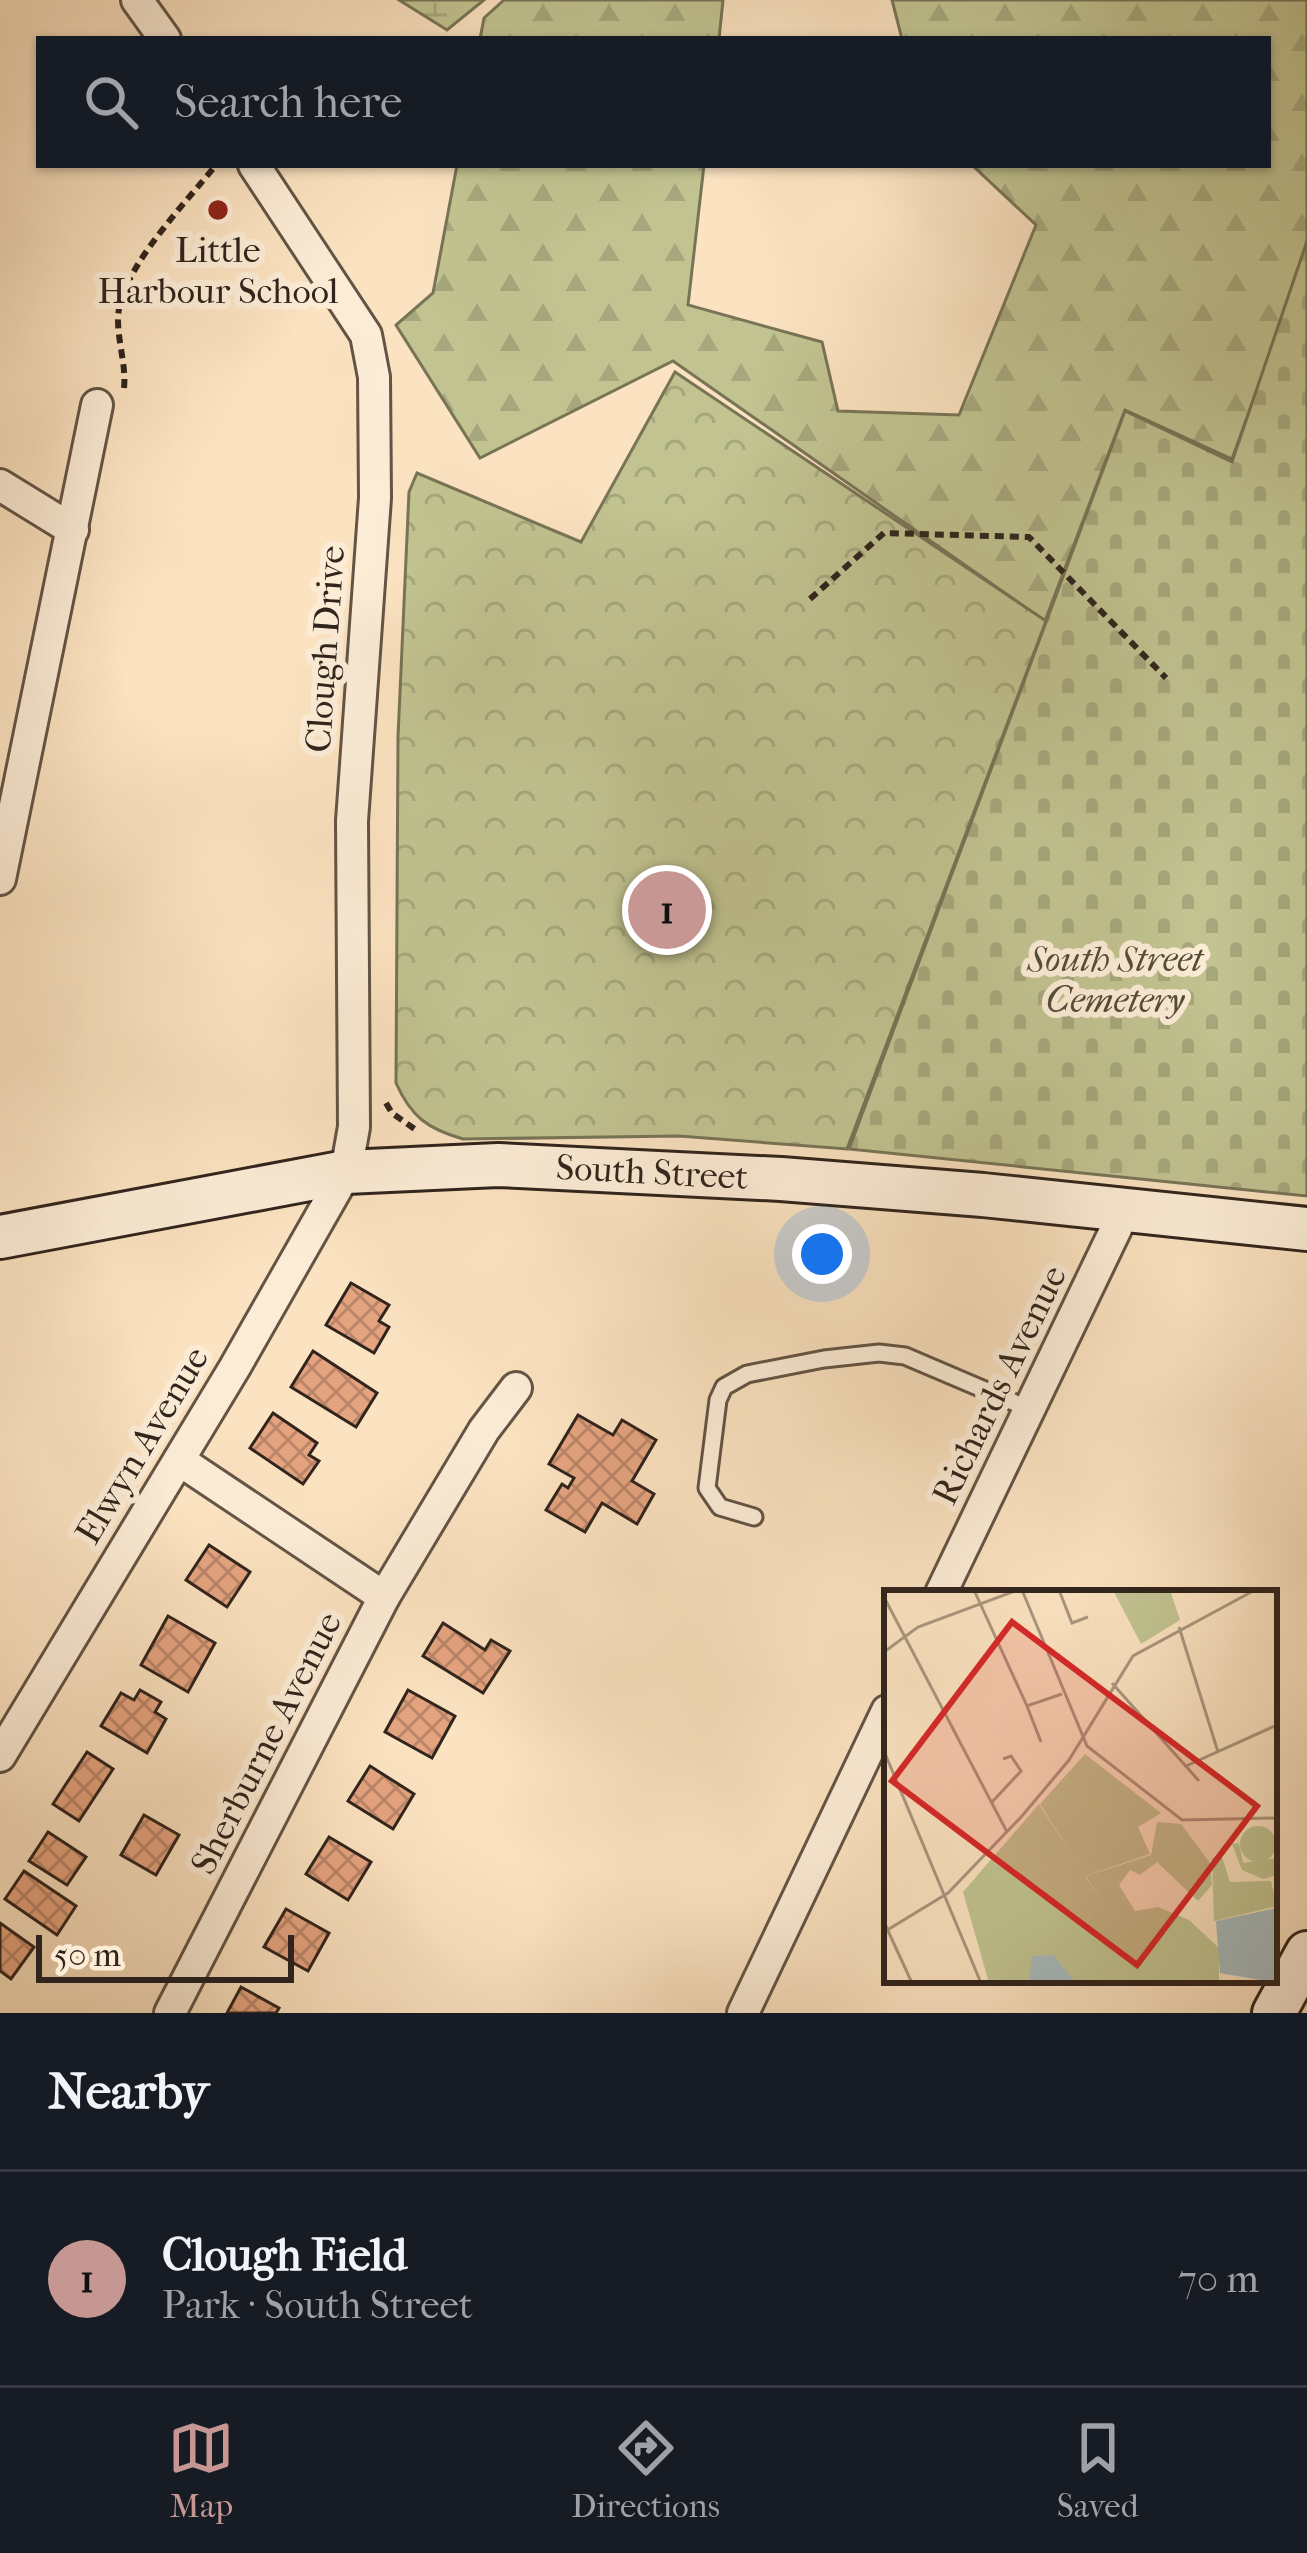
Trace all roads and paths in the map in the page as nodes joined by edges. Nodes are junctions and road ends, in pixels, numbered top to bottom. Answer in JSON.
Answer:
{"nodes":[{"id":1,"x":137,"y":0,"type":"edge"},
{"id":2,"x":162,"y":36,"type":"edge"},
{"id":3,"x":213,"y":168,"type":"edge"},
{"id":4,"x":256,"y":168,"type":"edge"},
{"id":5,"x":110,"y":405,"type":"joint"},
{"id":6,"x":0,"y":484,"type":"edge"},
{"id":7,"x":73,"y":530,"type":"junction"},
{"id":8,"x":811,"y":599,"type":"dead end"},
{"id":9,"x":1166,"y":678,"type":"dead end"},
{"id":10,"x":0,"y":879,"type":"edge"},
{"id":11,"x":346,"y":1172,"type":"junction"},
{"id":12,"x":1125,"y":1210,"type":"junction"},
{"id":13,"x":1307,"y":1229,"type":"edge"},
{"id":14,"x":0,"y":1238,"type":"edge"},
{"id":15,"x":515,"y":1388,"type":"dead end"},
{"id":16,"x":1027,"y":1408,"type":"junction"},
{"id":17,"x":178,"y":1460,"type":"junction"},
{"id":18,"x":754,"y":1517,"type":"dead end"},
{"id":19,"x":942,"y":1590,"type":"edge"},
{"id":20,"x":384,"y":1597,"type":"junction"},
{"id":21,"x":884,"y":1717,"type":"edge"},
{"id":22,"x":0,"y":1756,"type":"edge"},
{"id":23,"x":1305,"y":1960,"type":"edge"},
{"id":24,"x":170,"y":2013,"type":"edge"},
{"id":25,"x":743,"y":2013,"type":"edge"},
{"id":26,"x":1274,"y":2013,"type":"edge"}],
"edges":[{"from":1,"to":2,"type":"street"},
{"from":3,"to":5,"type":"path"},
{"from":4,"to":11,"type":"street","name":"Clough Drive"},
{"from":5,"to":7,"type":"street"},
{"from":6,"to":7,"type":"street"},
{"from":7,"to":10,"type":"street"},
{"from":8,"to":9,"type":"path"},
{"from":11,"to":12,"type":"street","name":"South Street"},
{"from":11,"to":14,"type":"street","name":"South Street"},
{"from":11,"to":17,"type":"street","name":"Elwyn Avenue"},
{"from":12,"to":13,"type":"street","name":"South Street"},
{"from":12,"to":16,"type":"street","name":"Richards Avenue"},
{"from":15,"to":20,"type":"street"},
{"from":16,"to":18,"type":"lane"},
{"from":16,"to":19,"type":"street","name":"Richards Avenue"},
{"from":17,"to":20,"type":"street","name":"Sherburne Avenue"},
{"from":17,"to":22,"type":"street","name":"Elwyn Avenue"},
{"from":20,"to":24,"type":"street","name":"Sherburne Avenue"},
{"from":21,"to":25,"type":"street"},
{"from":23,"to":26,"type":"street"}]}
